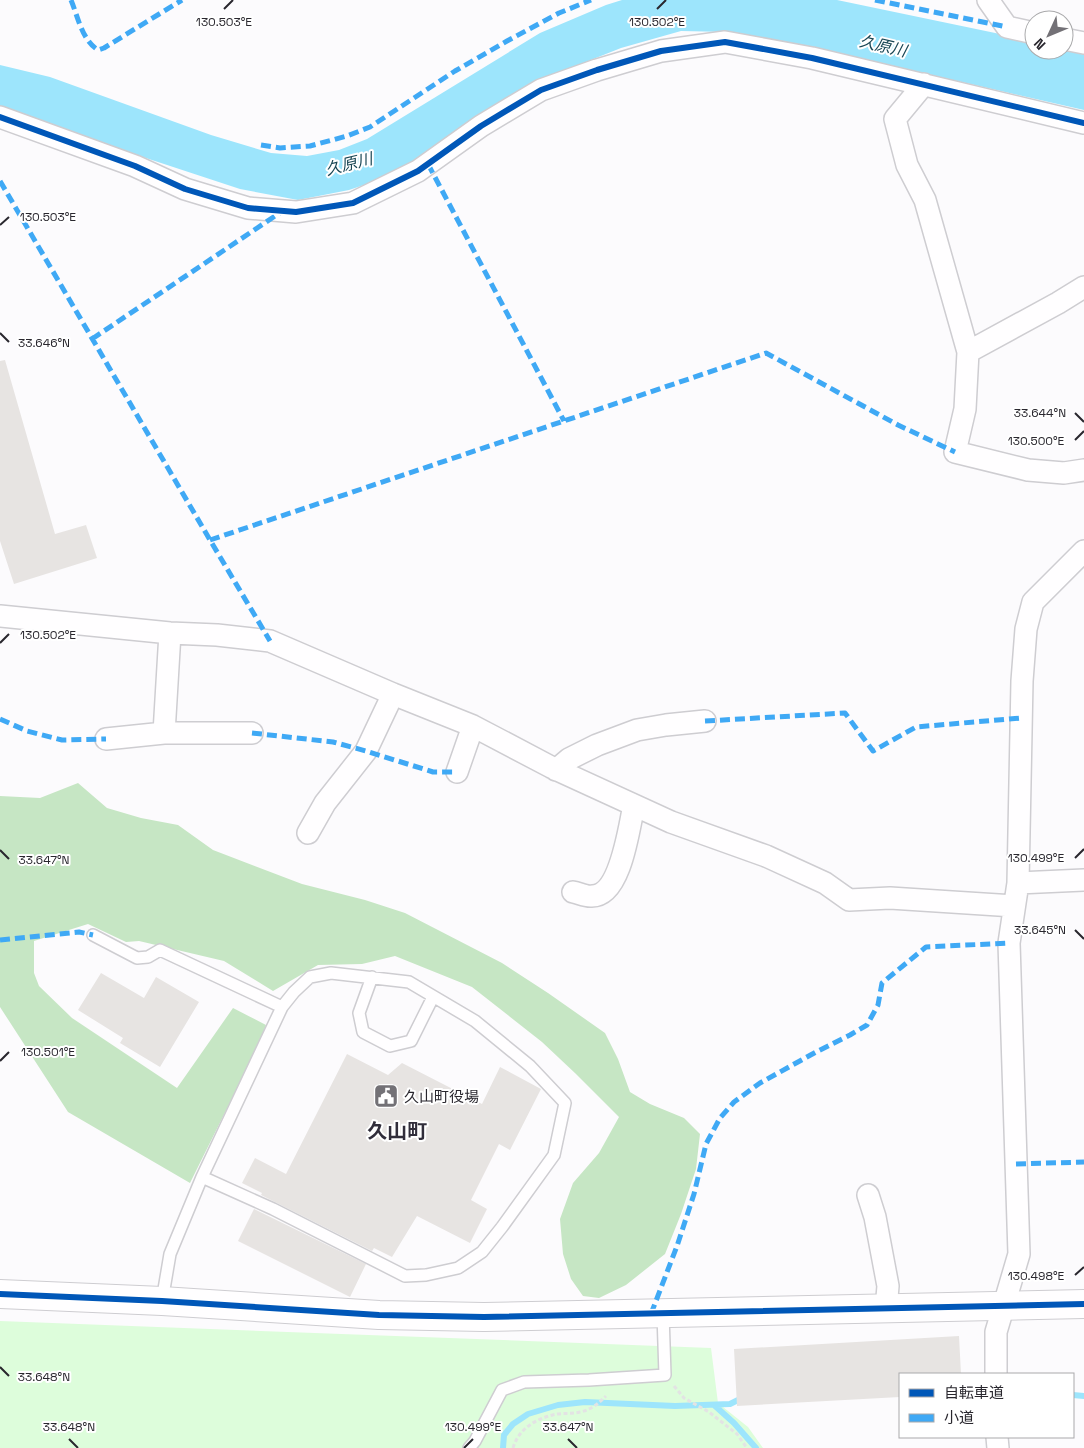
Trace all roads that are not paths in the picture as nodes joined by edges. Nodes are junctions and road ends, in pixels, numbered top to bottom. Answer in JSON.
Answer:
{"nodes":[{"id":1,"x":988,"y":0,"type":"edge"},
{"id":2,"x":1024,"y":31,"type":"edge"},
{"id":3,"x":924,"y":84,"type":"junction"},
{"id":4,"x":0,"y":116,"type":"edge"},
{"id":5,"x":1084,"y":123,"type":"edge"},
{"id":6,"x":1084,"y":287,"type":"edge"},
{"id":7,"x":968,"y":352,"type":"junction"},
{"id":8,"x":1084,"y":470,"type":"edge"},
{"id":9,"x":1084,"y":551,"type":"edge"},
{"id":10,"x":0,"y":616,"type":"edge"},
{"id":11,"x":170,"y":633,"type":"junction"},
{"id":12,"x":393,"y":694,"type":"junction"},
{"id":13,"x":704,"y":721,"type":"dead end"},
{"id":14,"x":473,"y":726,"type":"junction"},
{"id":15,"x":164,"y":733,"type":"junction"},
{"id":16,"x":252,"y":733,"type":"dead end"},
{"id":17,"x":106,"y":739,"type":"dead end"},
{"id":18,"x":556,"y":770,"type":"junction"},
{"id":19,"x":457,"y":772,"type":"dead end"},
{"id":20,"x":634,"y":805,"type":"junction"},
{"id":21,"x":308,"y":833,"type":"dead end"},
{"id":22,"x":1084,"y":880,"type":"edge"},
{"id":23,"x":1018,"y":883,"type":"junction"},
{"id":24,"x":573,"y":892,"type":"dead end"},
{"id":25,"x":1014,"y":906,"type":"junction"},
{"id":26,"x":93,"y":935,"type":"dead end"},
{"id":27,"x":372,"y":977,"type":"junction"},
{"id":28,"x":433,"y":997,"type":"junction"},
{"id":29,"x":282,"y":1007,"type":"junction"},
{"id":30,"x":202,"y":1177,"type":"junction"},
{"id":31,"x":868,"y":1195,"type":"dead end"},
{"id":32,"x":0,"y":1294,"type":"edge"},
{"id":33,"x":162,"y":1301,"type":"junction"},
{"id":34,"x":1084,"y":1304,"type":"edge"},
{"id":35,"x":1002,"y":1306,"type":"junction"},
{"id":36,"x":886,"y":1309,"type":"junction"},
{"id":37,"x":663,"y":1314,"type":"junction"},
{"id":38,"x":996,"y":1373,"type":"edge"},
{"id":39,"x":469,"y":1448,"type":"edge"}],
"edges":[{"from":1,"to":2,"type":"street"},
{"from":3,"to":4,"type":"street"},
{"from":3,"to":5,"type":"street"},
{"from":3,"to":7,"type":"street"},
{"from":6,"to":7,"type":"street"},
{"from":7,"to":8,"type":"street"},
{"from":9,"to":23,"type":"street"},
{"from":10,"to":11,"type":"street"},
{"from":11,"to":12,"type":"street"},
{"from":11,"to":15,"type":"street"},
{"from":12,"to":14,"type":"street"},
{"from":12,"to":21,"type":"street"},
{"from":13,"to":18,"type":"street"},
{"from":14,"to":18,"type":"street"},
{"from":14,"to":19,"type":"street"},
{"from":15,"to":16,"type":"street"},
{"from":15,"to":17,"type":"street"},
{"from":18,"to":20,"type":"street"},
{"from":20,"to":24,"type":"street"},
{"from":20,"to":25,"type":"street"},
{"from":22,"to":23,"type":"street"},
{"from":23,"to":25,"type":"street"},
{"from":25,"to":35,"type":"street"},
{"from":26,"to":29,"type":"lane"},
{"from":27,"to":28,"type":"lane"},
{"from":27,"to":28,"type":"lane"},
{"from":27,"to":29,"type":"lane"},
{"from":28,"to":30,"type":"lane"},
{"from":29,"to":30,"type":"lane"},
{"from":30,"to":33,"type":"lane"},
{"from":31,"to":36,"type":"street"},
{"from":32,"to":33,"type":"street"},
{"from":33,"to":37,"type":"street"},
{"from":34,"to":35,"type":"street"},
{"from":35,"to":36,"type":"street"},
{"from":35,"to":38,"type":"street"},
{"from":36,"to":37,"type":"street"},
{"from":37,"to":39,"type":"lane"}]}
